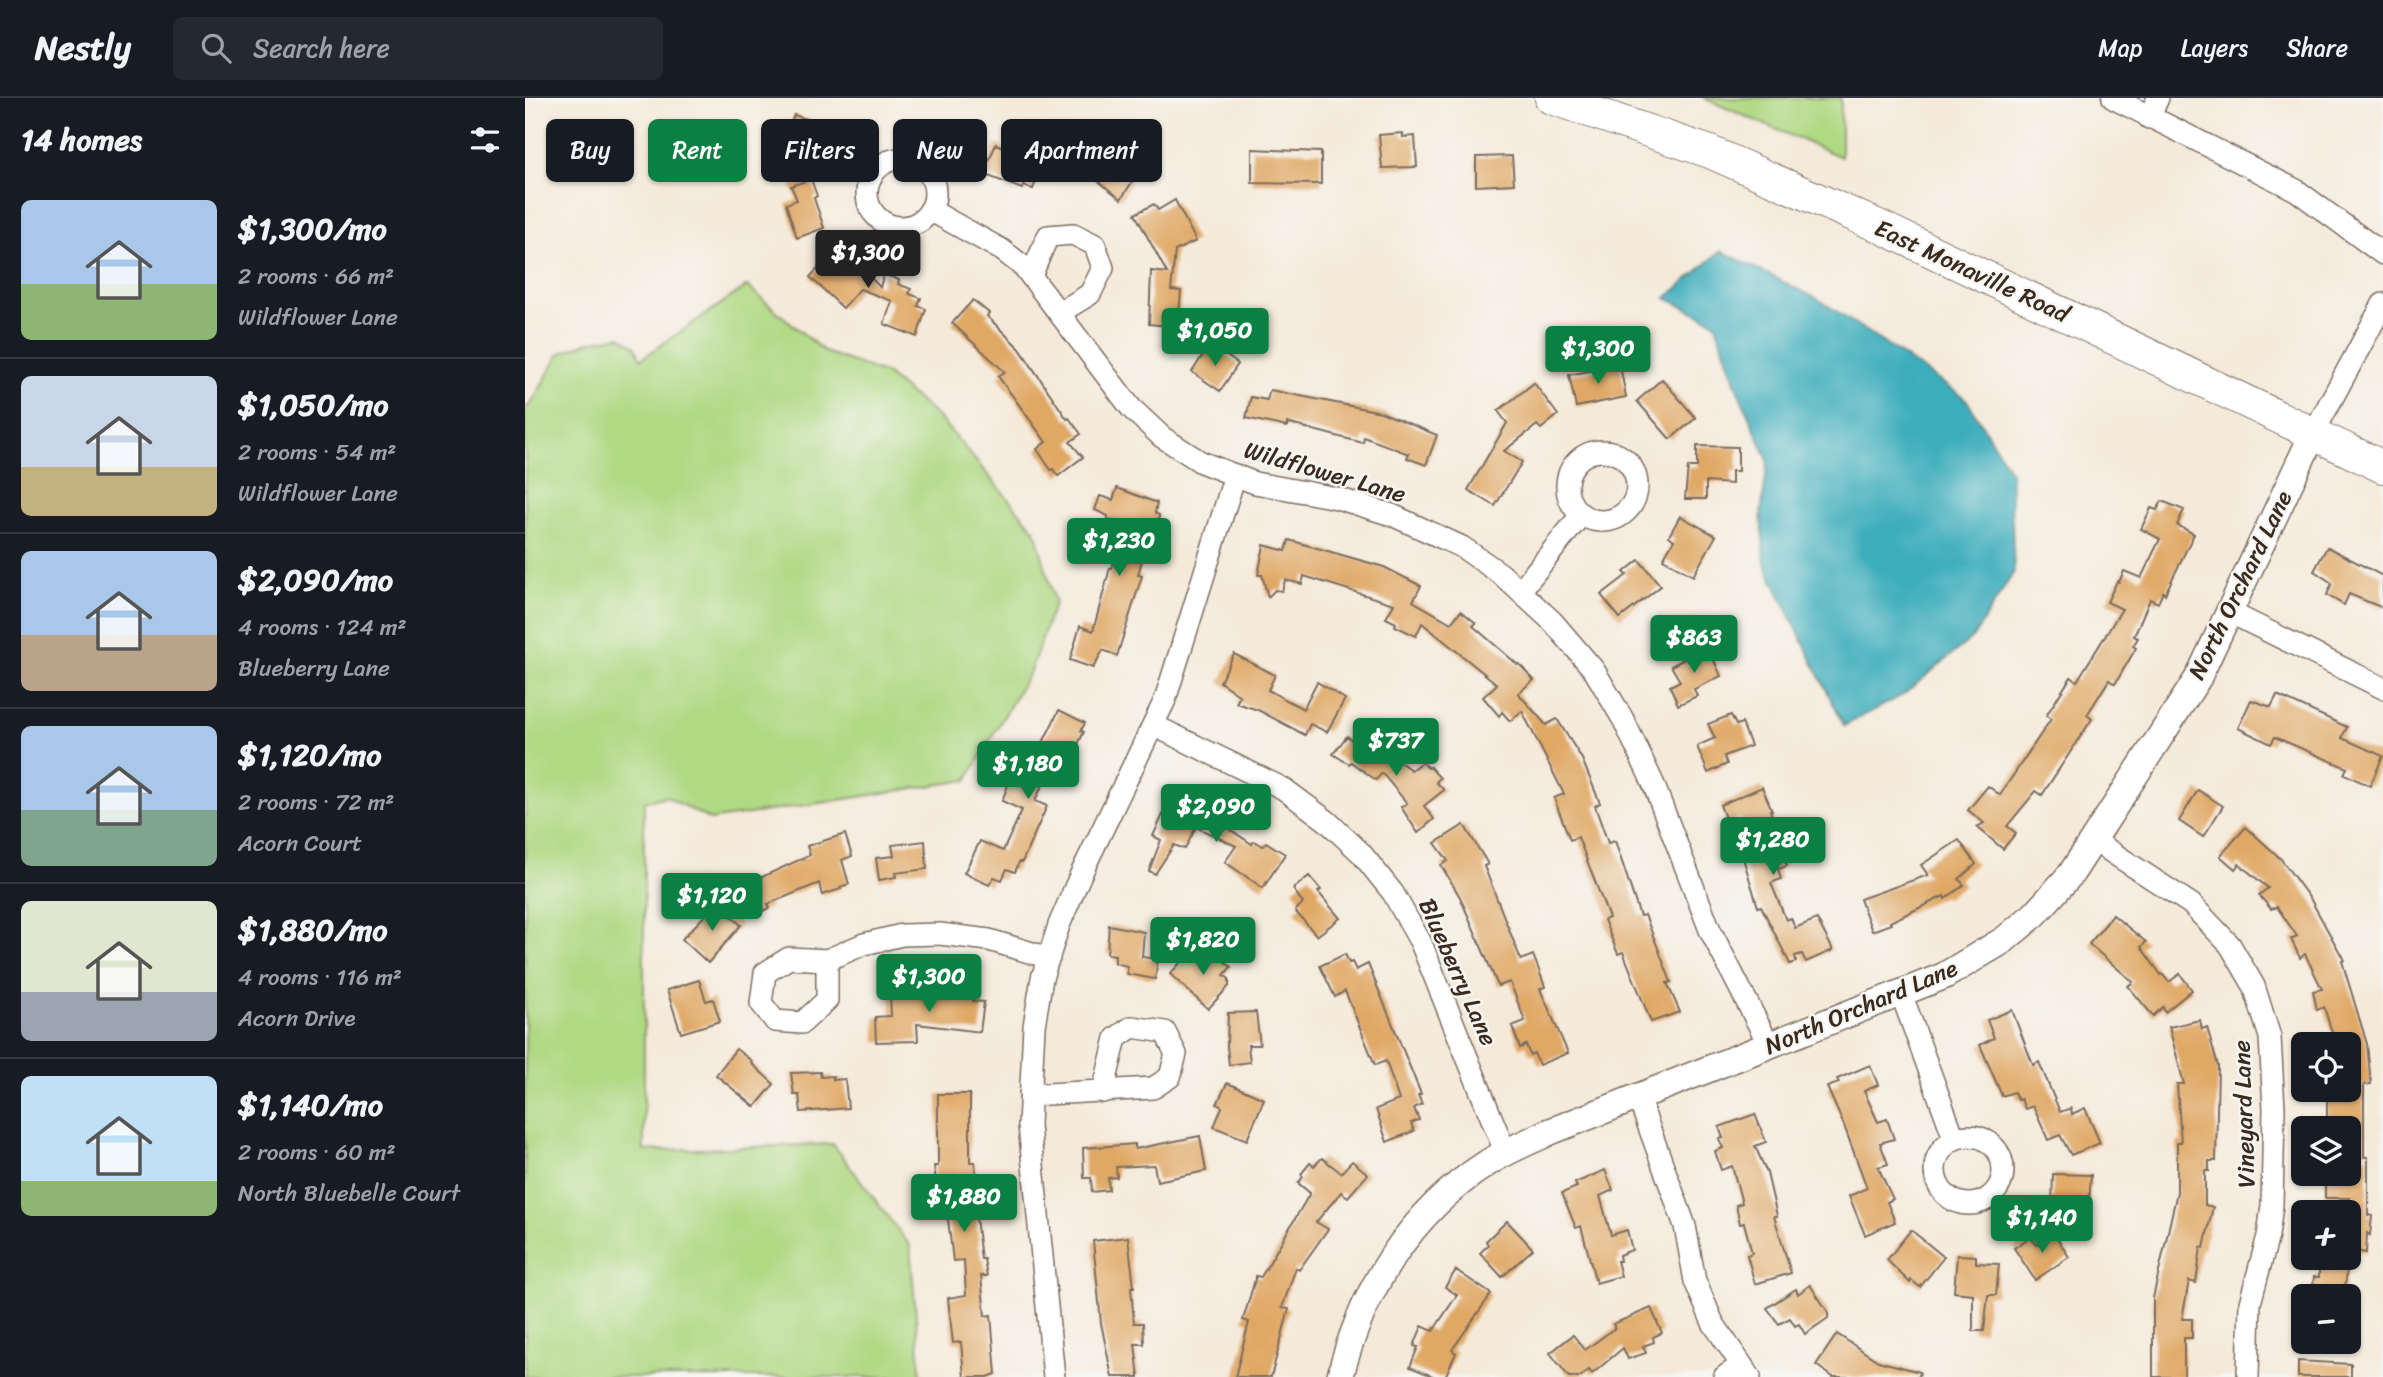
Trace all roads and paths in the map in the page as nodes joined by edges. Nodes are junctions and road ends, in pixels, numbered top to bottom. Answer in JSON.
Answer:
{"nodes":[{"id":1,"x":1551,"y":98,"type":"edge"},
{"id":2,"x":2113,"y":98,"type":"edge"},
{"id":3,"x":2158,"y":98,"type":"edge"},
{"id":4,"x":2149,"y":118,"type":"junction"},
{"id":5,"x":930,"y":211,"type":"dead end"},
{"id":6,"x":2383,"y":254,"type":"edge"},
{"id":7,"x":1031,"y":276,"type":"junction"},
{"id":8,"x":2383,"y":304,"type":"edge"},
{"id":9,"x":1059,"y":313,"type":"junction"},
{"id":10,"x":2313,"y":434,"type":"junction"},
{"id":11,"x":2383,"y":467,"type":"edge"},
{"id":12,"x":1235,"y":475,"type":"junction"},
{"id":13,"x":1581,"y":515,"type":"dead end"},
{"id":14,"x":1520,"y":591,"type":"junction"},
{"id":15,"x":2229,"y":612,"type":"junction"},
{"id":16,"x":2383,"y":688,"type":"edge"},
{"id":17,"x":1153,"y":725,"type":"junction"},
{"id":18,"x":2093,"y":840,"type":"junction"},
{"id":19,"x":1049,"y":958,"type":"junction"},
{"id":20,"x":828,"y":960,"type":"junction"},
{"id":21,"x":1901,"y":993,"type":"junction"},
{"id":22,"x":1769,"y":1045,"type":"junction"},
{"id":23,"x":1103,"y":1092,"type":"dead end"},
{"id":24,"x":1030,"y":1095,"type":"junction"},
{"id":25,"x":1638,"y":1097,"type":"junction"},
{"id":26,"x":1954,"y":1138,"type":"dead end"},
{"id":27,"x":1506,"y":1154,"type":"junction"},
{"id":28,"x":1746,"y":1371,"type":"edge"},
{"id":29,"x":1054,"y":1377,"type":"edge"},
{"id":30,"x":1340,"y":1377,"type":"edge"},
{"id":31,"x":1724,"y":1377,"type":"edge"},
{"id":32,"x":2248,"y":1377,"type":"edge"}],
"edges":[{"from":1,"to":10,"type":"main road","name":"East Monaville Road"},
{"from":2,"to":4,"type":"street"},
{"from":3,"to":4,"type":"street"},
{"from":4,"to":6,"type":"street"},
{"from":5,"to":7,"type":"street","name":"Wildflower Lane"},
{"from":7,"to":9,"type":"street","name":"Wildflower Lane"},
{"from":7,"to":9,"type":"street"},
{"from":8,"to":10,"type":"street"},
{"from":9,"to":12,"type":"street","name":"Wildflower Lane"},
{"from":10,"to":11,"type":"main road","name":"East Monaville Road"},
{"from":10,"to":15,"type":"street","name":"North Orchard Lane"},
{"from":12,"to":14,"type":"street","name":"Wildflower Lane"},
{"from":12,"to":17,"type":"street"},
{"from":13,"to":14,"type":"street"},
{"from":14,"to":22,"type":"street","name":"Wildflower Lane"},
{"from":15,"to":16,"type":"street"},
{"from":15,"to":18,"type":"street","name":"North Orchard Lane"},
{"from":17,"to":19,"type":"street"},
{"from":17,"to":27,"type":"street","name":"Blueberry Lane"},
{"from":18,"to":21,"type":"street","name":"North Orchard Lane"},
{"from":18,"to":32,"type":"street","name":"Vineyard Lane"},
{"from":19,"to":20,"type":"street"},
{"from":19,"to":24,"type":"street"},
{"from":20,"to":20,"type":"street"},
{"from":21,"to":22,"type":"street","name":"North Orchard Lane"},
{"from":21,"to":26,"type":"street"},
{"from":22,"to":25,"type":"street","name":"North Orchard Lane"},
{"from":23,"to":24,"type":"street"},
{"from":24,"to":29,"type":"street"},
{"from":25,"to":27,"type":"street","name":"North Orchard Lane"},
{"from":25,"to":28,"type":"street"},
{"from":27,"to":30,"type":"street","name":"North Orchard Lane"},
{"from":28,"to":31,"type":"street"}]}
